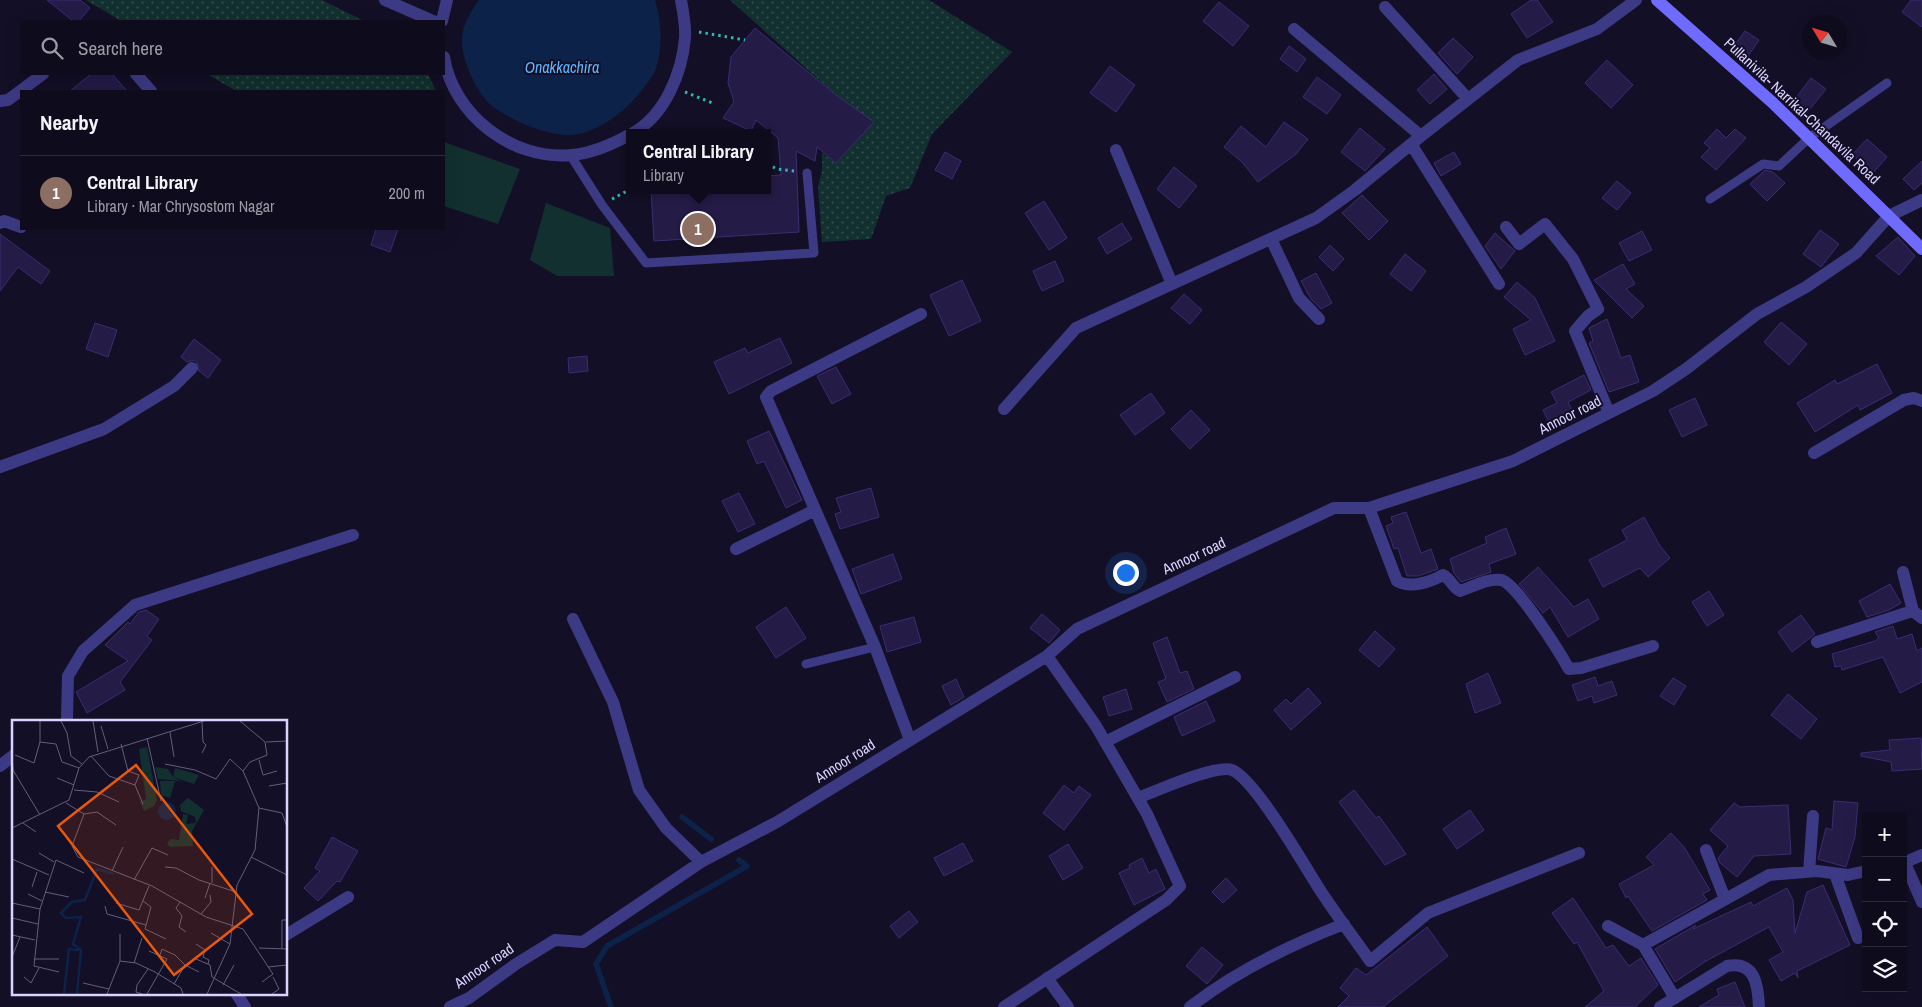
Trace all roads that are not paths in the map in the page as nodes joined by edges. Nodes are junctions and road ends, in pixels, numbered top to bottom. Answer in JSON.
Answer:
{"nodes":[{"id":1,"x":386,"y":0,"type":"edge"},
{"id":2,"x":447,"y":0,"type":"edge"},
{"id":3,"x":681,"y":0,"type":"edge"},
{"id":4,"x":1636,"y":0,"type":"edge"},
{"id":5,"x":1656,"y":0,"type":"edge"},
{"id":6,"x":1385,"y":7,"type":"dead end"},
{"id":7,"x":431,"y":20,"type":"edge"},
{"id":8,"x":442,"y":20,"type":"edge"},
{"id":9,"x":1294,"y":30,"type":"dead end"},
{"id":10,"x":445,"y":60,"type":"edge"},
{"id":11,"x":42,"y":75,"type":"edge"},
{"id":12,"x":137,"y":75,"type":"edge"},
{"id":13,"x":1887,"y":83,"type":"dead end"},
{"id":14,"x":21,"y":90,"type":"edge"},
{"id":15,"x":150,"y":90,"type":"edge"},
{"id":16,"x":20,"y":91,"type":"edge"},
{"id":17,"x":1468,"y":99,"type":"junction"},
{"id":18,"x":0,"y":101,"type":"edge"},
{"id":19,"x":637,"y":129,"type":"edge"},
{"id":20,"x":626,"y":137,"type":"edge"},
{"id":21,"x":1809,"y":138,"type":"junction"},
{"id":22,"x":1416,"y":140,"type":"junction"},
{"id":23,"x":1116,"y":150,"type":"dead end"},
{"id":24,"x":571,"y":156,"type":"junction"},
{"id":25,"x":807,"y":173,"type":"road end"},
{"id":26,"x":1710,"y":199,"type":"dead end"},
{"id":27,"x":1922,"y":200,"type":"edge"},
{"id":28,"x":1889,"y":216,"type":"junction"},
{"id":29,"x":0,"y":222,"type":"edge"},
{"id":30,"x":20,"y":227,"type":"edge"},
{"id":31,"x":1506,"y":227,"type":"dead end"},
{"id":32,"x":1271,"y":239,"type":"junction"},
{"id":33,"x":1922,"y":249,"type":"edge"},
{"id":34,"x":1172,"y":284,"type":"junction"},
{"id":35,"x":1498,"y":284,"type":"dead end"},
{"id":36,"x":921,"y":314,"type":"dead end"},
{"id":37,"x":1319,"y":319,"type":"dead end"},
{"id":38,"x":192,"y":368,"type":"dead end"},
{"id":39,"x":1922,"y":401,"type":"edge"},
{"id":40,"x":1004,"y":408,"type":"dead end"},
{"id":41,"x":1609,"y":413,"type":"junction"},
{"id":42,"x":1814,"y":453,"type":"dead end"},
{"id":43,"x":0,"y":467,"type":"edge"},
{"id":44,"x":1369,"y":508,"type":"junction"},
{"id":45,"x":815,"y":510,"type":"junction"},
{"id":46,"x":353,"y":535,"type":"dead end"},
{"id":47,"x":736,"y":549,"type":"dead end"},
{"id":48,"x":1903,"y":572,"type":"dead end"},
{"id":49,"x":1918,"y":615,"type":"edge"},
{"id":50,"x":573,"y":619,"type":"dead end"},
{"id":51,"x":1817,"y":642,"type":"dead end"},
{"id":52,"x":1653,"y":646,"type":"dead end"},
{"id":53,"x":875,"y":647,"type":"junction"},
{"id":54,"x":1047,"y":656,"type":"junction"},
{"id":55,"x":806,"y":664,"type":"dead end"},
{"id":56,"x":1235,"y":677,"type":"dead end"},
{"id":57,"x":66,"y":720,"type":"edge"},
{"id":58,"x":910,"y":740,"type":"junction"},
{"id":59,"x":1105,"y":742,"type":"junction"},
{"id":60,"x":12,"y":757,"type":"edge"},
{"id":61,"x":0,"y":766,"type":"edge"},
{"id":62,"x":1138,"y":798,"type":"junction"},
{"id":63,"x":1813,"y":816,"type":"dead end"},
{"id":64,"x":1706,"y":850,"type":"dead end"},
{"id":65,"x":1579,"y":854,"type":"dead end"},
{"id":66,"x":1922,"y":855,"type":"edge"},
{"id":67,"x":701,"y":862,"type":"junction"},
{"id":68,"x":1907,"y":862,"type":"edge"},
{"id":69,"x":1907,"y":870,"type":"edge"},
{"id":70,"x":1809,"y":872,"type":"junction"},
{"id":71,"x":1862,"y":872,"type":"edge"},
{"id":72,"x":1835,"y":874,"type":"junction"},
{"id":73,"x":348,"y":897,"type":"dead end"},
{"id":74,"x":1725,"y":899,"type":"junction"},
{"id":75,"x":1922,"y":902,"type":"edge"},
{"id":76,"x":1344,"y":924,"type":"junction"},
{"id":77,"x":1608,"y":926,"type":"dead end"},
{"id":78,"x":288,"y":934,"type":"edge"},
{"id":79,"x":1858,"y":938,"type":"dead end"},
{"id":80,"x":1643,"y":945,"type":"junction"},
{"id":81,"x":1047,"y":978,"type":"junction"},
{"id":82,"x":237,"y":994,"type":"edge"},
{"id":83,"x":1675,"y":998,"type":"junction"},
{"id":84,"x":245,"y":1007,"type":"edge"},
{"id":85,"x":450,"y":1007,"type":"edge"},
{"id":86,"x":1004,"y":1007,"type":"edge"},
{"id":87,"x":1068,"y":1007,"type":"edge"},
{"id":88,"x":1190,"y":1007,"type":"edge"},
{"id":89,"x":1660,"y":1007,"type":"edge"},
{"id":90,"x":1759,"y":1007,"type":"edge"}],
"edges":[{"from":1,"to":7,"type":"street"},
{"from":2,"to":8,"type":"street"},
{"from":3,"to":19,"type":"street"},
{"from":4,"to":17,"type":"street"},
{"from":5,"to":21,"type":"street","name":"Pullanivila- Narrikal-Chandavila Road"},
{"from":6,"to":17,"type":"street"},
{"from":9,"to":22,"type":"street"},
{"from":10,"to":24,"type":"street"},
{"from":11,"to":14,"type":"street"},
{"from":12,"to":15,"type":"street"},
{"from":13,"to":21,"type":"lane"},
{"from":16,"to":18,"type":"street"},
{"from":17,"to":22,"type":"street"},
{"from":20,"to":24,"type":"street"},
{"from":21,"to":26,"type":"lane"},
{"from":21,"to":28,"type":"street","name":"Pullanivila- Narrikal-Chandavila Road"},
{"from":22,"to":32,"type":"street"},
{"from":22,"to":35,"type":"street"},
{"from":23,"to":34,"type":"street"},
{"from":24,"to":25,"type":"lane"},
{"from":27,"to":28,"type":"street"},
{"from":28,"to":33,"type":"street","name":"Pullanivila- Narrikal-Chandavila Road"},
{"from":28,"to":41,"type":"street","name":"Annoor road"},
{"from":29,"to":30,"type":"street"},
{"from":31,"to":41,"type":"street"},
{"from":32,"to":34,"type":"street"},
{"from":32,"to":37,"type":"street"},
{"from":34,"to":40,"type":"street"},
{"from":36,"to":45,"type":"street"},
{"from":38,"to":43,"type":"street"},
{"from":39,"to":42,"type":"street"},
{"from":41,"to":44,"type":"street","name":"Annoor road"},
{"from":44,"to":52,"type":"street"},
{"from":44,"to":54,"type":"street","name":"Annoor road"},
{"from":45,"to":47,"type":"street"},
{"from":45,"to":53,"type":"street"},
{"from":46,"to":57,"type":"street"},
{"from":48,"to":49,"type":"street"},
{"from":49,"to":51,"type":"street"},
{"from":50,"to":67,"type":"street"},
{"from":53,"to":55,"type":"lane"},
{"from":53,"to":58,"type":"street"},
{"from":54,"to":58,"type":"street","name":"Annoor road"},
{"from":54,"to":59,"type":"street"},
{"from":56,"to":59,"type":"street"},
{"from":58,"to":67,"type":"street","name":"Annoor road"},
{"from":59,"to":62,"type":"street"},
{"from":60,"to":61,"type":"street"},
{"from":62,"to":76,"type":"street"},
{"from":62,"to":81,"type":"street"},
{"from":63,"to":70,"type":"street"},
{"from":64,"to":74,"type":"street"},
{"from":65,"to":76,"type":"street"},
{"from":66,"to":68,"type":"street"},
{"from":67,"to":85,"type":"street","name":"Annoor road"},
{"from":69,"to":75,"type":"street"},
{"from":70,"to":72,"type":"street"},
{"from":70,"to":74,"type":"street"},
{"from":71,"to":72,"type":"street"},
{"from":72,"to":79,"type":"street"},
{"from":73,"to":78,"type":"street"},
{"from":74,"to":80,"type":"street"},
{"from":76,"to":88,"type":"street"},
{"from":77,"to":80,"type":"street"},
{"from":80,"to":83,"type":"street"},
{"from":81,"to":86,"type":"street"},
{"from":81,"to":87,"type":"street"},
{"from":82,"to":84,"type":"street"},
{"from":83,"to":89,"type":"street"},
{"from":83,"to":90,"type":"street"}]}
